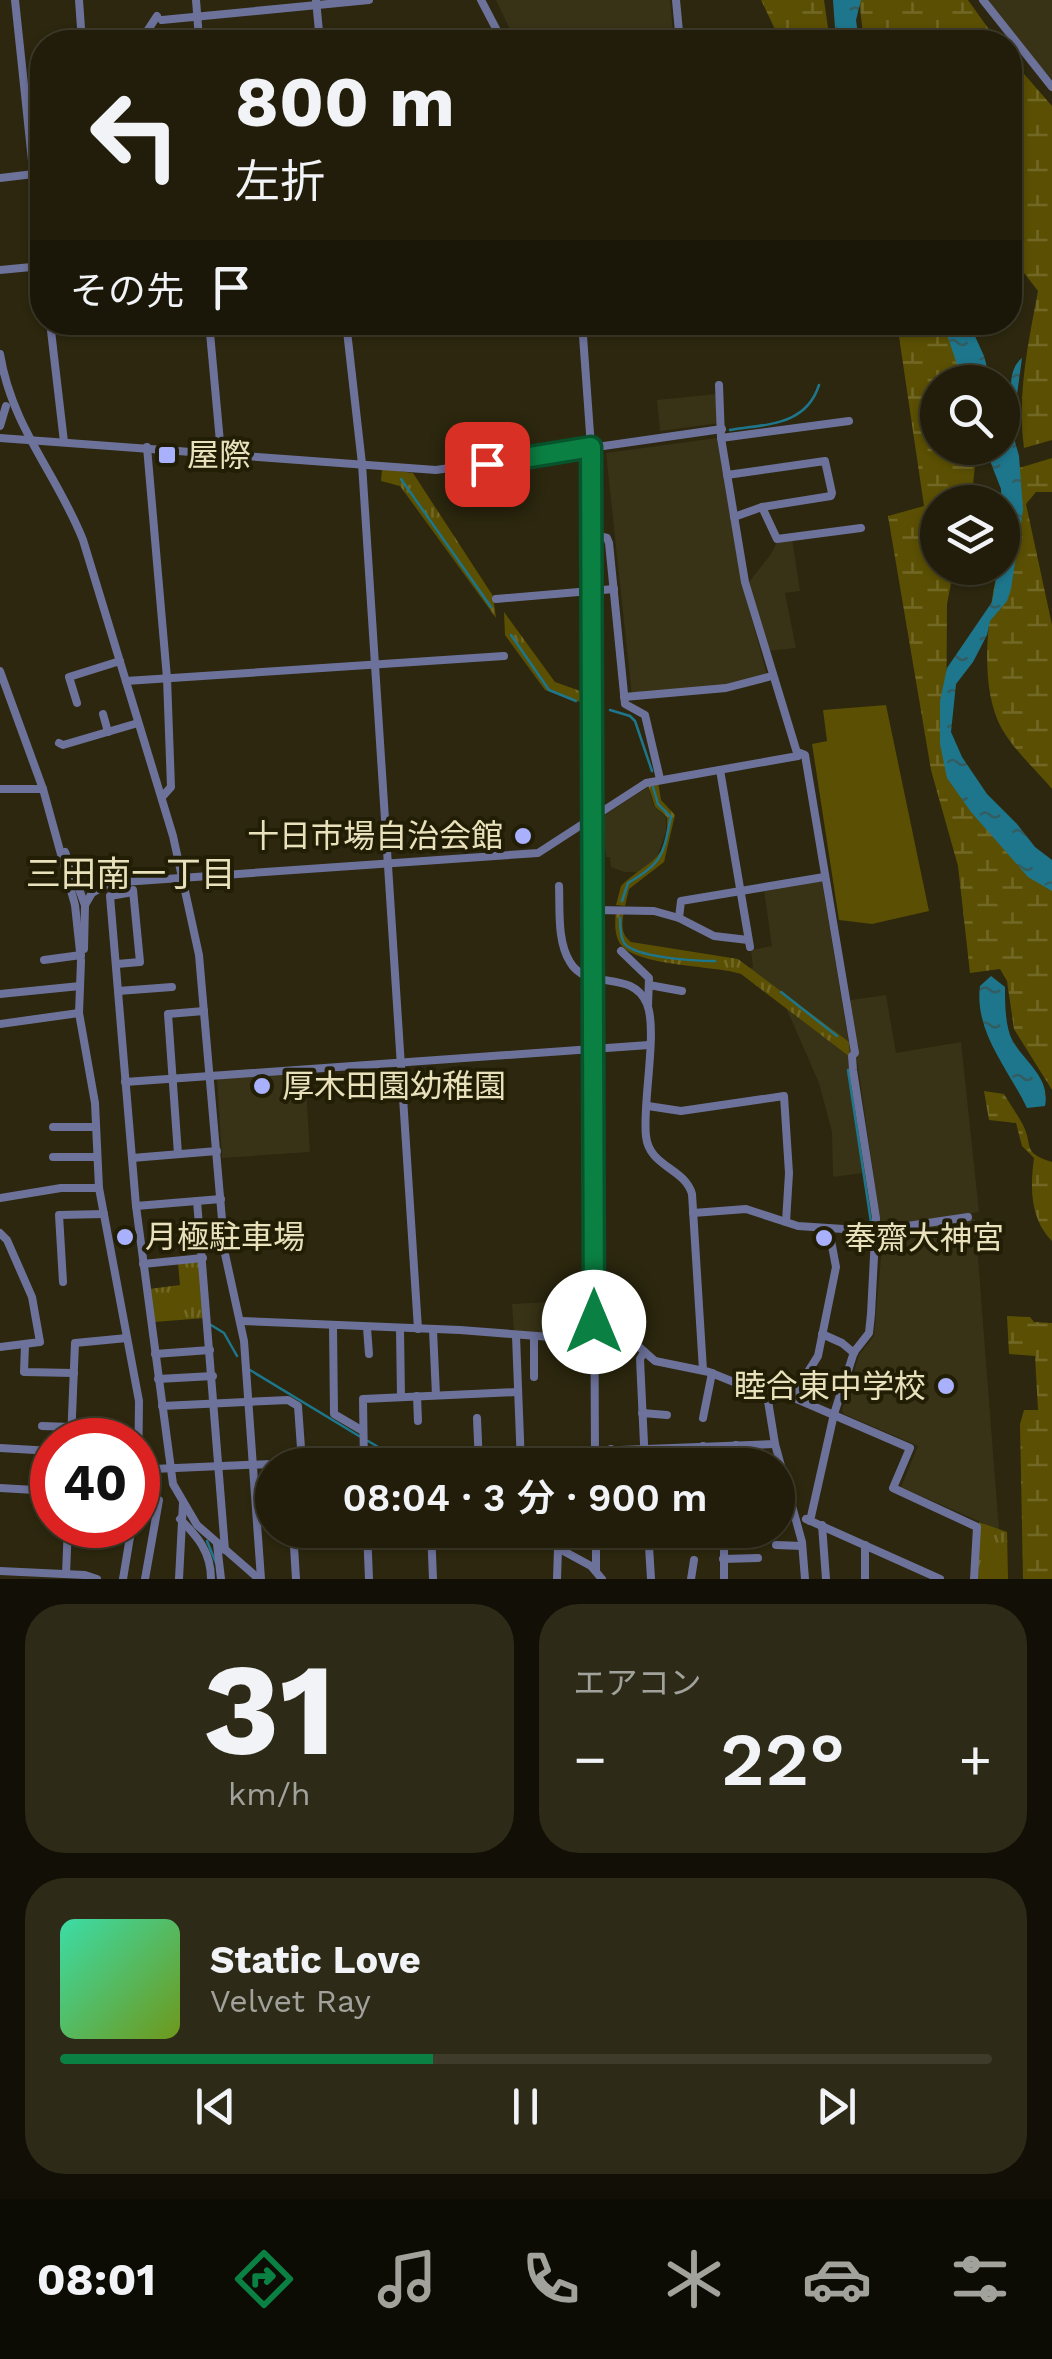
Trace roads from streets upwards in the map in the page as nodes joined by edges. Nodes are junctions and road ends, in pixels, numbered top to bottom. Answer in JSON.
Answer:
{"nodes":[{"id":1,"x":15,"y":0,"type":"edge"},
{"id":2,"x":79,"y":0,"type":"edge"},
{"id":3,"x":196,"y":0,"type":"edge"},
{"id":4,"x":369,"y":0,"type":"edge"},
{"id":5,"x":482,"y":0,"type":"edge"},
{"id":6,"x":676,"y":0,"type":"edge"},
{"id":7,"x":983,"y":0,"type":"edge"},
{"id":8,"x":316,"y":2,"type":"edge"},
{"id":9,"x":198,"y":16,"type":"junction"},
{"id":10,"x":81,"y":30,"type":"edge"},
{"id":11,"x":150,"y":30,"type":"edge"},
{"id":12,"x":199,"y":30,"type":"edge"},
{"id":13,"x":319,"y":30,"type":"edge"},
{"id":14,"x":496,"y":30,"type":"edge"},
{"id":15,"x":679,"y":30,"type":"edge"},
{"id":16,"x":1007,"y":30,"type":"edge"},
{"id":17,"x":1022,"y":50,"type":"edge"},
{"id":18,"x":1052,"y":88,"type":"edge"},
{"id":19,"x":30,"y":113,"type":"edge"},
{"id":20,"x":30,"y":175,"type":"edge"},
{"id":21,"x":0,"y":178,"type":"edge"},
{"id":22,"x":30,"y":267,"type":"edge"},
{"id":23,"x":0,"y":270,"type":"edge"},
{"id":24,"x":52,"y":335,"type":"edge"},
{"id":25,"x":210,"y":335,"type":"edge"},
{"id":26,"x":347,"y":335,"type":"edge"},
{"id":27,"x":583,"y":335,"type":"edge"},
{"id":28,"x":0,"y":354,"type":"edge"},
{"id":29,"x":718,"y":385,"type":"dead end"},
{"id":30,"x":5,"y":404,"type":"edge"},
{"id":31,"x":848,"y":421,"type":"dead end"},
{"id":32,"x":0,"y":426,"type":"edge"},
{"id":33,"x":722,"y":433,"type":"junction"},
{"id":34,"x":0,"y":438,"type":"edge"},
{"id":35,"x":28,"y":440,"type":"junction"},
{"id":36,"x":64,"y":442,"type":"junction"},
{"id":37,"x":147,"y":447,"type":"junction"},
{"id":38,"x":591,"y":447,"type":"junction"},
{"id":39,"x":221,"y":452,"type":"junction"},
{"id":40,"x":362,"y":464,"type":"junction"},
{"id":41,"x":727,"y":475,"type":"junction"},
{"id":42,"x":762,"y":507,"type":"junction"},
{"id":43,"x":734,"y":518,"type":"junction"},
{"id":44,"x":861,"y":528,"type":"dead end"},
{"id":45,"x":591,"y":534,"type":"junction"},
{"id":46,"x":614,"y":589,"type":"junction"},
{"id":47,"x":592,"y":591,"type":"junction"},
{"id":48,"x":496,"y":599,"type":"dead end"},
{"id":49,"x":504,"y":656,"type":"dead end"},
{"id":50,"x":120,"y":661,"type":"junction"},
{"id":51,"x":374,"y":665,"type":"junction"},
{"id":52,"x":1,"y":676,"type":"edge"},
{"id":53,"x":772,"y":676,"type":"junction"},
{"id":54,"x":167,"y":678,"type":"junction"},
{"id":55,"x":126,"y":681,"type":"junction"},
{"id":56,"x":624,"y":698,"type":"junction"},
{"id":57,"x":77,"y":703,"type":"dead end"},
{"id":58,"x":103,"y":714,"type":"dead end"},
{"id":59,"x":138,"y":723,"type":"junction"},
{"id":60,"x":108,"y":732,"type":"junction"},
{"id":61,"x":59,"y":743,"type":"dead end"},
{"id":62,"x":800,"y":753,"type":"junction"},
{"id":63,"x":720,"y":770,"type":"junction"},
{"id":64,"x":660,"y":780,"type":"junction"},
{"id":65,"x":0,"y":789,"type":"edge"},
{"id":66,"x":44,"y":789,"type":"junction"},
{"id":67,"x":162,"y":797,"type":"junction"},
{"id":68,"x":593,"y":816,"type":"junction"},
{"id":69,"x":58,"y":845,"type":"junction"},
{"id":70,"x":388,"y":863,"type":"junction"},
{"id":71,"x":184,"y":876,"type":"junction"},
{"id":72,"x":824,"y":877,"type":"junction"},
{"id":73,"x":132,"y":881,"type":"junction"},
{"id":74,"x":559,"y":886,"type":"dead end"},
{"id":75,"x":741,"y":891,"type":"junction"},
{"id":76,"x":133,"y":892,"type":"junction"},
{"id":77,"x":85,"y":905,"type":"junction"},
{"id":78,"x":594,"y":910,"type":"junction"},
{"id":79,"x":679,"y":918,"type":"junction"},
{"id":80,"x":621,"y":951,"type":"dead end"},
{"id":81,"x":81,"y":958,"type":"junction"},
{"id":82,"x":44,"y":960,"type":"dead end"},
{"id":83,"x":116,"y":964,"type":"junction"},
{"id":84,"x":594,"y":978,"type":"junction"},
{"id":85,"x":649,"y":985,"type":"junction"},
{"id":86,"x":80,"y":986,"type":"junction"},
{"id":87,"x":172,"y":988,"type":"dead end"},
{"id":88,"x":682,"y":990,"type":"dead end"},
{"id":89,"x":118,"y":991,"type":"junction"},
{"id":90,"x":0,"y":994,"type":"edge"},
{"id":91,"x":648,"y":1006,"type":"junction"},
{"id":92,"x":204,"y":1011,"type":"junction"},
{"id":93,"x":79,"y":1012,"type":"junction"},
{"id":94,"x":0,"y":1024,"type":"edge"},
{"id":95,"x":649,"y":1045,"type":"junction"},
{"id":96,"x":594,"y":1048,"type":"junction"},
{"id":97,"x":402,"y":1061,"type":"junction"},
{"id":98,"x":210,"y":1075,"type":"junction"},
{"id":99,"x":171,"y":1078,"type":"junction"},
{"id":100,"x":125,"y":1082,"type":"junction"},
{"id":101,"x":648,"y":1106,"type":"junction"},
{"id":102,"x":53,"y":1127,"type":"dead end"},
{"id":103,"x":96,"y":1127,"type":"junction"},
{"id":104,"x":216,"y":1152,"type":"junction"},
{"id":105,"x":178,"y":1154,"type":"junction"},
{"id":106,"x":97,"y":1156,"type":"junction"},
{"id":107,"x":132,"y":1158,"type":"junction"},
{"id":108,"x":56,"y":1159,"type":"dead end"},
{"id":109,"x":99,"y":1188,"type":"junction"},
{"id":110,"x":0,"y":1198,"type":"edge"},
{"id":111,"x":221,"y":1199,"type":"junction"},
{"id":112,"x":197,"y":1201,"type":"junction"},
{"id":113,"x":136,"y":1206,"type":"junction"},
{"id":114,"x":694,"y":1213,"type":"junction"},
{"id":115,"x":104,"y":1214,"type":"junction"},
{"id":116,"x":968,"y":1216,"type":"dead end"},
{"id":117,"x":786,"y":1222,"type":"junction"},
{"id":118,"x":829,"y":1230,"type":"junction"},
{"id":119,"x":874,"y":1231,"type":"junction"},
{"id":120,"x":0,"y":1233,"type":"edge"},
{"id":121,"x":203,"y":1258,"type":"junction"},
{"id":122,"x":142,"y":1264,"type":"junction"},
{"id":123,"x":62,"y":1282,"type":"dead end"},
{"id":124,"x":241,"y":1321,"type":"junction"},
{"id":125,"x":333,"y":1326,"type":"junction"},
{"id":126,"x":368,"y":1328,"type":"junction"},
{"id":127,"x":400,"y":1329,"type":"junction"},
{"id":128,"x":418,"y":1329,"type":"junction"},
{"id":129,"x":433,"y":1330,"type":"junction"},
{"id":130,"x":822,"y":1334,"type":"junction"},
{"id":131,"x":516,"y":1336,"type":"junction"},
{"id":132,"x":534,"y":1337,"type":"junction"},
{"id":133,"x":128,"y":1338,"type":"junction"},
{"id":134,"x":546,"y":1338,"type":"junction"},
{"id":135,"x":594,"y":1340,"type":"junction"},
{"id":136,"x":25,"y":1345,"type":"junction"},
{"id":137,"x":0,"y":1347,"type":"edge"},
{"id":138,"x":210,"y":1350,"type":"junction"},
{"id":139,"x":547,"y":1350,"type":"dead end"},
{"id":140,"x":644,"y":1352,"type":"junction"},
{"id":141,"x":854,"y":1353,"type":"junction"},
{"id":142,"x":154,"y":1354,"type":"junction"},
{"id":143,"x":368,"y":1354,"type":"dead end"},
{"id":144,"x":708,"y":1371,"type":"junction"},
{"id":145,"x":74,"y":1373,"type":"junction"},
{"id":146,"x":213,"y":1376,"type":"junction"},
{"id":147,"x":534,"y":1377,"type":"dead end"},
{"id":148,"x":158,"y":1379,"type":"junction"},
{"id":149,"x":517,"y":1392,"type":"junction"},
{"id":150,"x":436,"y":1395,"type":"junction"},
{"id":151,"x":417,"y":1396,"type":"junction"},
{"id":152,"x":402,"y":1397,"type":"junction"},
{"id":153,"x":792,"y":1397,"type":"junction"},
{"id":154,"x":248,"y":1401,"type":"junction"},
{"id":155,"x":768,"y":1401,"type":"junction"},
{"id":156,"x":215,"y":1402,"type":"junction"},
{"id":157,"x":162,"y":1406,"type":"junction"},
{"id":158,"x":642,"y":1414,"type":"junction"},
{"id":159,"x":667,"y":1414,"type":"dead end"},
{"id":160,"x":834,"y":1414,"type":"junction"},
{"id":161,"x":72,"y":1418,"type":"edge"},
{"id":162,"x":139,"y":1418,"type":"edge"},
{"id":163,"x":477,"y":1418,"type":"dead end"},
{"id":164,"x":703,"y":1418,"type":"dead end"},
{"id":165,"x":418,"y":1421,"type":"dead end"},
{"id":166,"x":363,"y":1431,"type":"junction"},
{"id":167,"x":775,"y":1444,"type":"junction"},
{"id":168,"x":736,"y":1445,"type":"junction"},
{"id":169,"x":703,"y":1446,"type":"joint"},
{"id":170,"x":0,"y":1448,"type":"edge"},
{"id":171,"x":298,"y":1448,"type":"edge"},
{"id":172,"x":364,"y":1448,"type":"edge"},
{"id":173,"x":478,"y":1448,"type":"edge"},
{"id":174,"x":520,"y":1448,"type":"edge"},
{"id":175,"x":596,"y":1448,"type":"edge"},
{"id":176,"x":644,"y":1448,"type":"joint"},
{"id":177,"x":735,"y":1448,"type":"edge"},
{"id":178,"x":776,"y":1448,"type":"edge"},
{"id":179,"x":30,"y":1450,"type":"edge"},
{"id":180,"x":252,"y":1464,"type":"junction"},
{"id":181,"x":255,"y":1464,"type":"edge"},
{"id":182,"x":218,"y":1465,"type":"junction"},
{"id":183,"x":170,"y":1467,"type":"junction"},
{"id":184,"x":160,"y":1468,"type":"edge"},
{"id":185,"x":0,"y":1488,"type":"edge"},
{"id":186,"x":30,"y":1490,"type":"edge"},
{"id":187,"x":183,"y":1503,"type":"junction"},
{"id":188,"x":795,"y":1514,"type":"edge"},
{"id":189,"x":180,"y":1519,"type":"junction"},
{"id":190,"x":797,"y":1520,"type":"junction"},
{"id":191,"x":810,"y":1521,"type":"junction"},
{"id":192,"x":822,"y":1525,"type":"junction"},
{"id":193,"x":865,"y":1545,"type":"junction"},
{"id":194,"x":221,"y":1546,"type":"junction"},
{"id":195,"x":795,"y":1546,"type":"edge"},
{"id":196,"x":802,"y":1546,"type":"junction"},
{"id":197,"x":67,"y":1548,"type":"edge"},
{"id":198,"x":129,"y":1548,"type":"edge"},
{"id":199,"x":150,"y":1548,"type":"edge"},
{"id":200,"x":294,"y":1548,"type":"edge"},
{"id":201,"x":368,"y":1548,"type":"edge"},
{"id":202,"x":432,"y":1548,"type":"edge"},
{"id":203,"x":597,"y":1548,"type":"edge"},
{"id":204,"x":649,"y":1548,"type":"edge"},
{"id":205,"x":724,"y":1548,"type":"edge"},
{"id":206,"x":558,"y":1549,"type":"joint"},
{"id":207,"x":758,"y":1558,"type":"dead end"},
{"id":208,"x":724,"y":1559,"type":"junction"},
{"id":209,"x":694,"y":1560,"type":"dead end"},
{"id":210,"x":0,"y":1571,"type":"edge"},
{"id":211,"x":66,"y":1574,"type":"junction"},
{"id":212,"x":974,"y":1577,"type":"edge"},
{"id":213,"x":598,"y":1578,"type":"edge"},
{"id":214,"x":96,"y":1579,"type":"edge"},
{"id":215,"x":123,"y":1579,"type":"edge"},
{"id":216,"x":145,"y":1579,"type":"edge"},
{"id":217,"x":179,"y":1579,"type":"edge"},
{"id":218,"x":211,"y":1579,"type":"edge"},
{"id":219,"x":221,"y":1579,"type":"edge"},
{"id":220,"x":260,"y":1579,"type":"edge"},
{"id":221,"x":296,"y":1579,"type":"edge"},
{"id":222,"x":369,"y":1579,"type":"edge"},
{"id":223,"x":433,"y":1579,"type":"edge"},
{"id":224,"x":557,"y":1579,"type":"edge"},
{"id":225,"x":651,"y":1579,"type":"edge"},
{"id":226,"x":691,"y":1579,"type":"edge"},
{"id":227,"x":724,"y":1579,"type":"edge"},
{"id":228,"x":805,"y":1579,"type":"edge"},
{"id":229,"x":826,"y":1579,"type":"edge"},
{"id":230,"x":865,"y":1579,"type":"edge"},
{"id":231,"x":940,"y":1579,"type":"edge"},
{"id":232,"x":964,"y":1579,"type":"edge"}],
"edges":[{"from":1,"to":19,"type":"street"},
{"from":2,"to":10,"type":"street"},
{"from":3,"to":9,"type":"street"},
{"from":4,"to":8,"type":"street"},
{"from":5,"to":14,"type":"street"},
{"from":6,"to":15,"type":"street"},
{"from":7,"to":16,"type":"street"},
{"from":8,"to":9,"type":"street"},
{"from":8,"to":13,"type":"street"},
{"from":9,"to":11,"type":"street"},
{"from":9,"to":12,"type":"street"},
{"from":17,"to":18,"type":"street"},
{"from":20,"to":21,"type":"street"},
{"from":22,"to":23,"type":"street"},
{"from":24,"to":36,"type":"street"},
{"from":25,"to":39,"type":"street"},
{"from":26,"to":40,"type":"street"},
{"from":27,"to":38,"type":"street"},
{"from":28,"to":30,"type":"street"},
{"from":29,"to":33,"type":"street"},
{"from":30,"to":32,"type":"street"},
{"from":30,"to":35,"type":"street"},
{"from":31,"to":33,"type":"street"},
{"from":33,"to":38,"type":"street"},
{"from":33,"to":41,"type":"street"},
{"from":34,"to":35,"type":"street"},
{"from":35,"to":36,"type":"street"},
{"from":35,"to":50,"type":"street"},
{"from":36,"to":37,"type":"street"},
{"from":37,"to":39,"type":"street"},
{"from":37,"to":54,"type":"street"},
{"from":38,"to":40,"type":"street"},
{"from":38,"to":45,"type":"street"},
{"from":39,"to":40,"type":"street"},
{"from":40,"to":51,"type":"street"},
{"from":41,"to":42,"type":"street"},
{"from":41,"to":43,"type":"street"},
{"from":42,"to":43,"type":"street"},
{"from":42,"to":44,"type":"street"},
{"from":43,"to":53,"type":"street"},
{"from":45,"to":46,"type":"street"},
{"from":45,"to":47,"type":"street"},
{"from":46,"to":47,"type":"street"},
{"from":46,"to":56,"type":"street"},
{"from":47,"to":48,"type":"street"},
{"from":47,"to":68,"type":"street"},
{"from":49,"to":51,"type":"street"},
{"from":50,"to":55,"type":"street"},
{"from":50,"to":57,"type":"street"},
{"from":51,"to":54,"type":"street"},
{"from":51,"to":70,"type":"street"},
{"from":52,"to":66,"type":"street"},
{"from":53,"to":56,"type":"street"},
{"from":53,"to":62,"type":"street"},
{"from":54,"to":55,"type":"street"},
{"from":54,"to":67,"type":"street"},
{"from":55,"to":59,"type":"street"},
{"from":56,"to":64,"type":"street"},
{"from":58,"to":60,"type":"street"},
{"from":59,"to":60,"type":"street"},
{"from":59,"to":67,"type":"street"},
{"from":60,"to":61,"type":"street"},
{"from":62,"to":63,"type":"street"},
{"from":62,"to":72,"type":"street"},
{"from":63,"to":64,"type":"street"},
{"from":63,"to":75,"type":"street"},
{"from":64,"to":68,"type":"street"},
{"from":65,"to":66,"type":"street"},
{"from":66,"to":69,"type":"street"},
{"from":67,"to":71,"type":"street"},
{"from":68,"to":70,"type":"street"},
{"from":68,"to":78,"type":"street"},
{"from":69,"to":77,"type":"street"},
{"from":69,"to":81,"type":"street"},
{"from":70,"to":71,"type":"street"},
{"from":70,"to":97,"type":"street"},
{"from":71,"to":73,"type":"street"},
{"from":71,"to":92,"type":"street"},
{"from":72,"to":75,"type":"street"},
{"from":72,"to":119,"type":"street"},
{"from":73,"to":76,"type":"street"},
{"from":73,"to":77,"type":"street"},
{"from":74,"to":84,"type":"street"},
{"from":75,"to":79,"type":"street"},
{"from":75,"to":79,"type":"street"},
{"from":76,"to":83,"type":"street"},
{"from":76,"to":83,"type":"street"},
{"from":77,"to":81,"type":"street"},
{"from":78,"to":79,"type":"street"},
{"from":78,"to":84,"type":"street"},
{"from":80,"to":85,"type":"street"},
{"from":81,"to":82,"type":"street"},
{"from":81,"to":86,"type":"street"},
{"from":83,"to":89,"type":"street"},
{"from":84,"to":91,"type":"street"},
{"from":84,"to":96,"type":"street"},
{"from":85,"to":88,"type":"street"},
{"from":85,"to":91,"type":"street"},
{"from":86,"to":90,"type":"street"},
{"from":86,"to":93,"type":"street"},
{"from":87,"to":89,"type":"street"},
{"from":89,"to":100,"type":"street"},
{"from":91,"to":95,"type":"street"},
{"from":92,"to":98,"type":"street"},
{"from":92,"to":99,"type":"street"},
{"from":93,"to":94,"type":"street"},
{"from":93,"to":103,"type":"street"},
{"from":95,"to":96,"type":"street"},
{"from":95,"to":101,"type":"street"},
{"from":96,"to":97,"type":"street"},
{"from":96,"to":135,"type":"street"},
{"from":97,"to":98,"type":"street"},
{"from":97,"to":128,"type":"street"},
{"from":98,"to":99,"type":"street"},
{"from":98,"to":104,"type":"street"},
{"from":99,"to":100,"type":"street"},
{"from":99,"to":105,"type":"street"},
{"from":100,"to":107,"type":"street"},
{"from":101,"to":114,"type":"street"},
{"from":101,"to":117,"type":"street"},
{"from":102,"to":103,"type":"street"},
{"from":103,"to":106,"type":"street"},
{"from":104,"to":105,"type":"street"},
{"from":104,"to":111,"type":"street"},
{"from":105,"to":107,"type":"street"},
{"from":106,"to":108,"type":"street"},
{"from":106,"to":109,"type":"street"},
{"from":107,"to":113,"type":"street"},
{"from":109,"to":110,"type":"street"},
{"from":109,"to":115,"type":"street"},
{"from":111,"to":112,"type":"street"},
{"from":111,"to":124,"type":"street"},
{"from":112,"to":113,"type":"street"},
{"from":112,"to":121,"type":"street"},
{"from":113,"to":122,"type":"street"},
{"from":114,"to":117,"type":"street"},
{"from":114,"to":144,"type":"street"},
{"from":115,"to":123,"type":"street"},
{"from":115,"to":133,"type":"street"},
{"from":116,"to":119,"type":"street"},
{"from":117,"to":118,"type":"street"},
{"from":118,"to":119,"type":"street"},
{"from":118,"to":130,"type":"street"},
{"from":119,"to":141,"type":"street"},
{"from":120,"to":136,"type":"street"},
{"from":121,"to":122,"type":"street"},
{"from":121,"to":138,"type":"street"},
{"from":122,"to":142,"type":"street"},
{"from":124,"to":125,"type":"street"},
{"from":124,"to":154,"type":"street"},
{"from":125,"to":126,"type":"street"},
{"from":125,"to":166,"type":"street"},
{"from":126,"to":127,"type":"street"},
{"from":126,"to":143,"type":"street"},
{"from":127,"to":128,"type":"street"},
{"from":127,"to":152,"type":"street"},
{"from":128,"to":129,"type":"street"},
{"from":129,"to":131,"type":"street"},
{"from":129,"to":150,"type":"street"},
{"from":130,"to":141,"type":"street"},
{"from":130,"to":153,"type":"street"},
{"from":131,"to":132,"type":"street"},
{"from":131,"to":149,"type":"street"},
{"from":132,"to":134,"type":"street"},
{"from":132,"to":147,"type":"street"},
{"from":133,"to":145,"type":"street"},
{"from":133,"to":162,"type":"street"},
{"from":134,"to":135,"type":"street"},
{"from":134,"to":139,"type":"street"},
{"from":135,"to":140,"type":"street"},
{"from":135,"to":175,"type":"street"},
{"from":136,"to":137,"type":"street"},
{"from":136,"to":145,"type":"street"},
{"from":138,"to":142,"type":"street"},
{"from":138,"to":146,"type":"street"},
{"from":140,"to":144,"type":"street"},
{"from":140,"to":158,"type":"street"},
{"from":141,"to":160,"type":"street"},
{"from":142,"to":148,"type":"street"},
{"from":144,"to":155,"type":"street"},
{"from":144,"to":164,"type":"street"},
{"from":145,"to":161,"type":"street"},
{"from":146,"to":148,"type":"street"},
{"from":146,"to":156,"type":"street"},
{"from":148,"to":157,"type":"street"},
{"from":149,"to":150,"type":"street"},
{"from":149,"to":174,"type":"street"},
{"from":150,"to":151,"type":"street"},
{"from":151,"to":152,"type":"street"},
{"from":151,"to":165,"type":"street"},
{"from":152,"to":166,"type":"street"},
{"from":153,"to":155,"type":"street"},
{"from":153,"to":160,"type":"street"},
{"from":154,"to":156,"type":"street"},
{"from":154,"to":171,"type":"street"},
{"from":154,"to":180,"type":"street"},
{"from":155,"to":167,"type":"street"},
{"from":156,"to":157,"type":"street"},
{"from":156,"to":182,"type":"street"},
{"from":157,"to":183,"type":"street"},
{"from":158,"to":159,"type":"street"},
{"from":158,"to":176,"type":"street"},
{"from":160,"to":191,"type":"street"},
{"from":160,"to":212,"type":"street"},
{"from":163,"to":173,"type":"street"},
{"from":166,"to":172,"type":"street"},
{"from":167,"to":168,"type":"street"},
{"from":167,"to":178,"type":"street"},
{"from":168,"to":169,"type":"street"},
{"from":168,"to":177,"type":"street"},
{"from":169,"to":176,"type":"street"},
{"from":170,"to":179,"type":"street"},
{"from":180,"to":181,"type":"street"},
{"from":180,"to":182,"type":"street"},
{"from":180,"to":220,"type":"street"},
{"from":182,"to":183,"type":"street"},
{"from":182,"to":194,"type":"street"},
{"from":183,"to":184,"type":"street"},
{"from":183,"to":187,"type":"street"},
{"from":185,"to":186,"type":"street"},
{"from":187,"to":189,"type":"street"},
{"from":187,"to":194,"type":"street"},
{"from":188,"to":190,"type":"street"},
{"from":189,"to":217,"type":"street"},
{"from":189,"to":218,"type":"street"},
{"from":190,"to":191,"type":"street"},
{"from":190,"to":196,"type":"street"},
{"from":191,"to":192,"type":"street"},
{"from":192,"to":193,"type":"street"},
{"from":192,"to":229,"type":"street"},
{"from":193,"to":230,"type":"street"},
{"from":193,"to":231,"type":"street"},
{"from":194,"to":219,"type":"street"},
{"from":194,"to":220,"type":"street"},
{"from":195,"to":196,"type":"street"},
{"from":196,"to":228,"type":"street"},
{"from":197,"to":211,"type":"street"},
{"from":198,"to":215,"type":"street"},
{"from":199,"to":216,"type":"street"},
{"from":200,"to":221,"type":"street"},
{"from":201,"to":222,"type":"street"},
{"from":202,"to":223,"type":"street"},
{"from":203,"to":213,"type":"street"},
{"from":204,"to":225,"type":"street"},
{"from":205,"to":208,"type":"street"},
{"from":206,"to":213,"type":"street"},
{"from":206,"to":224,"type":"street"},
{"from":207,"to":208,"type":"street"},
{"from":208,"to":227,"type":"street"},
{"from":209,"to":226,"type":"street"},
{"from":210,"to":211,"type":"street"},
{"from":211,"to":214,"type":"street"},
{"from":212,"to":232,"type":"street"}]}
